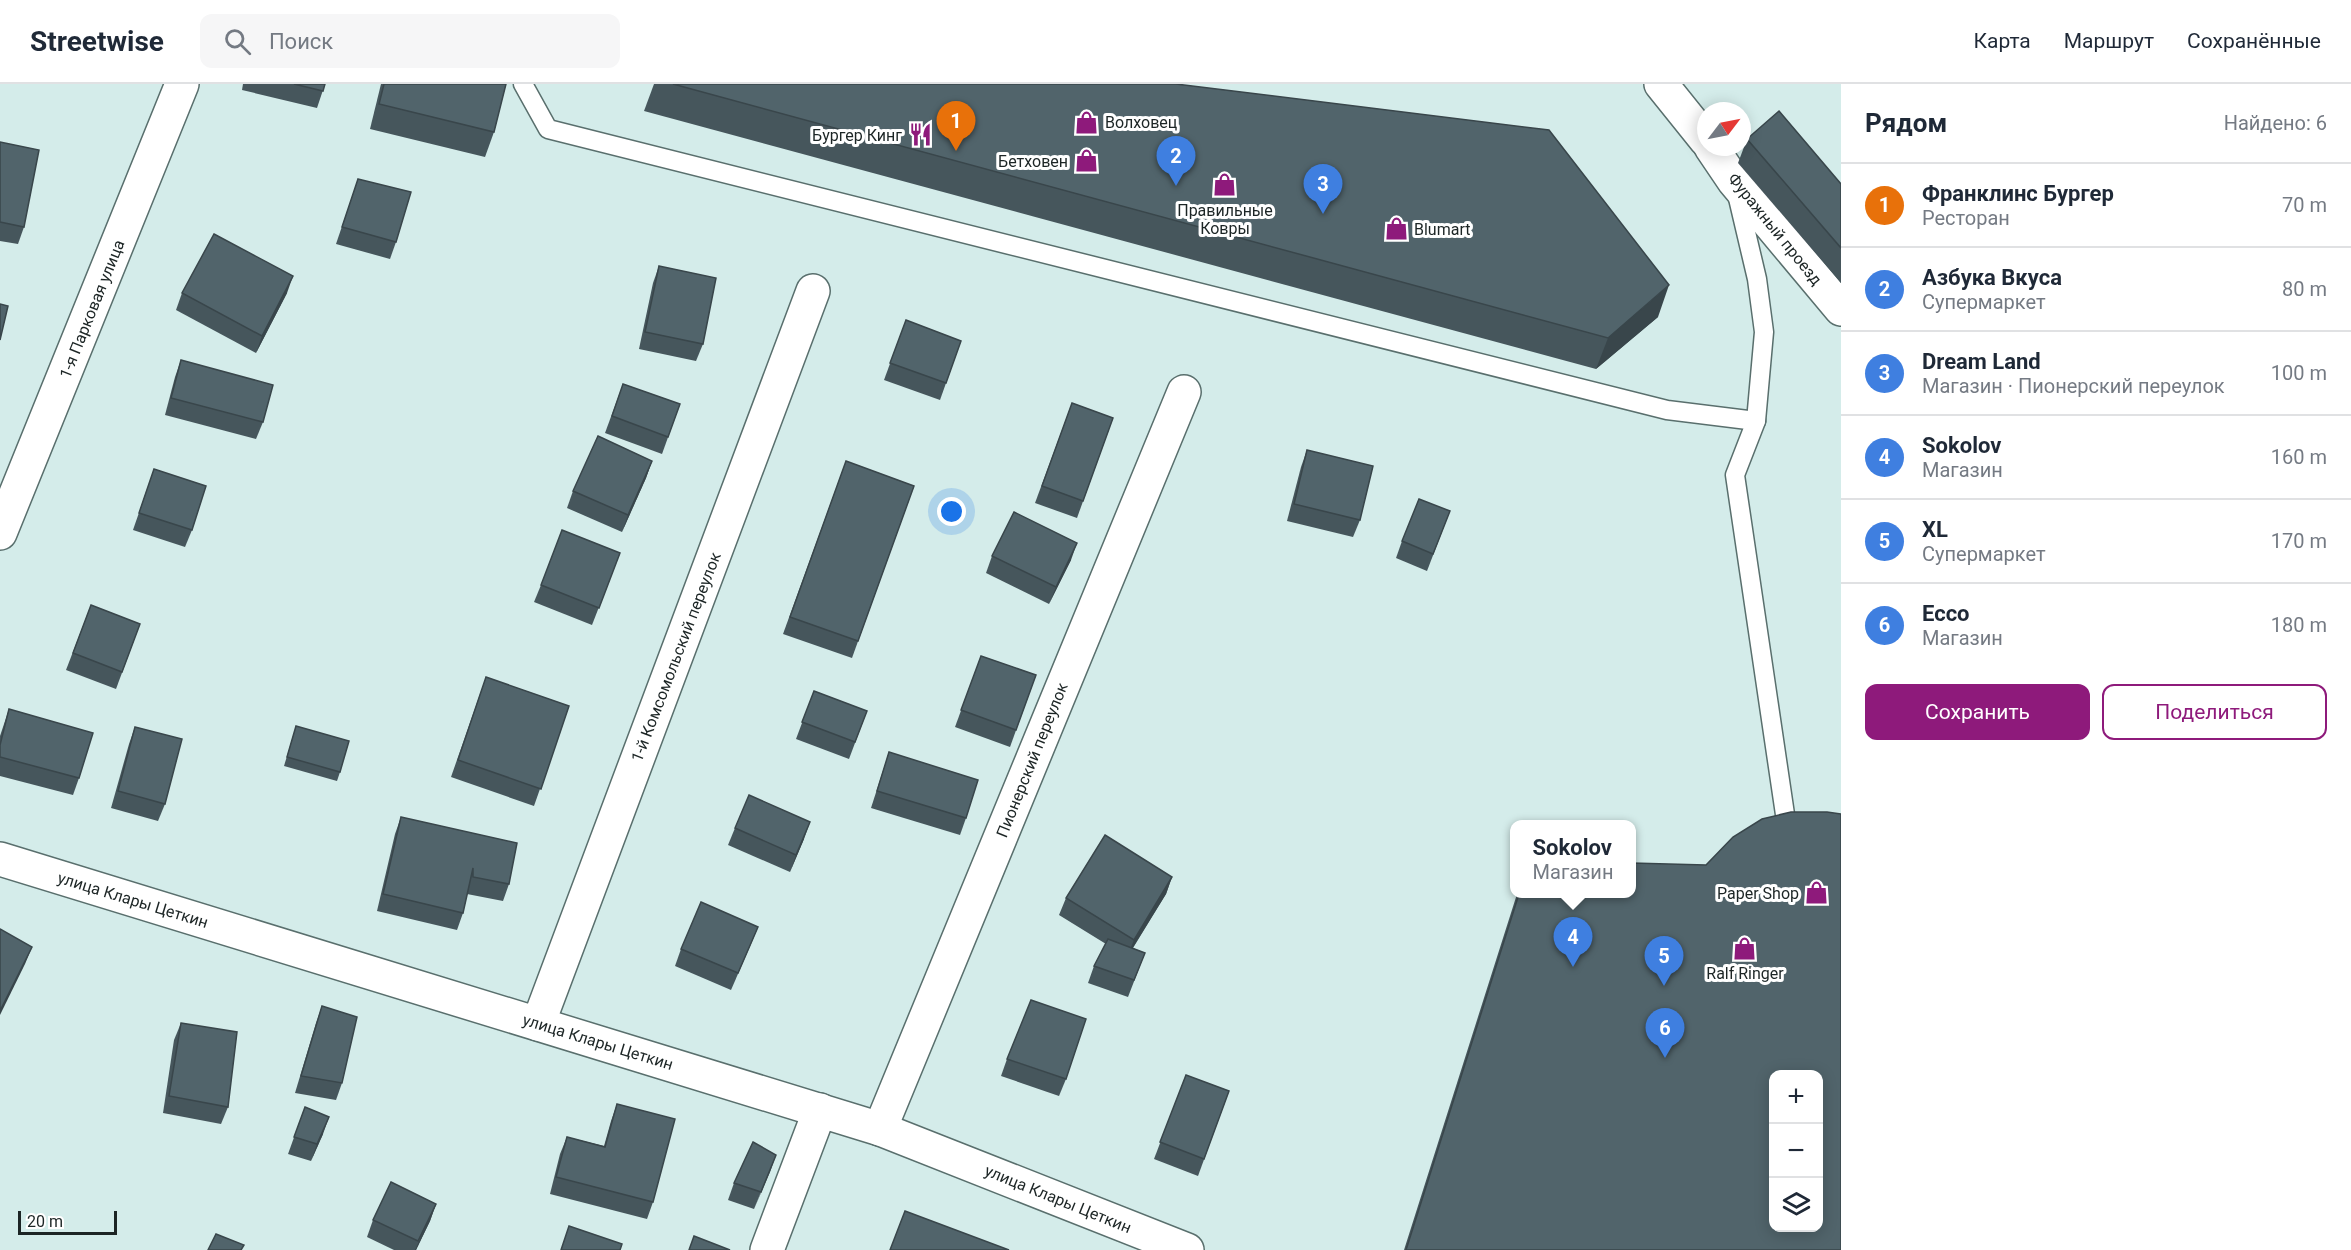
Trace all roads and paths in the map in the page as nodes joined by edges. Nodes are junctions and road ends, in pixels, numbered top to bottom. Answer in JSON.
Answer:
{"nodes":[{"id":1,"x":182,"y":84,"type":"edge"},
{"id":2,"x":523,"y":84,"type":"edge"},
{"id":3,"x":1661,"y":84,"type":"edge"},
{"id":4,"x":1694,"y":84,"type":"edge"},
{"id":5,"x":1698,"y":102,"type":"edge"},
{"id":6,"x":1697,"y":128,"type":"edge"},
{"id":7,"x":1717,"y":156,"type":"edge"},
{"id":8,"x":1734,"y":181,"type":"junction"},
{"id":9,"x":813,"y":291,"type":"dead end"},
{"id":10,"x":1841,"y":309,"type":"edge"},
{"id":11,"x":1184,"y":392,"type":"dead end"},
{"id":12,"x":1756,"y":422,"type":"junction"},
{"id":13,"x":0,"y":533,"type":"edge"},
{"id":14,"x":1787,"y":828,"type":"edge"},
{"id":15,"x":0,"y":859,"type":"edge"},
{"id":16,"x":538,"y":1024,"type":"junction"},
{"id":17,"x":820,"y":1110,"type":"junction"},
{"id":18,"x":880,"y":1129,"type":"junction"},
{"id":19,"x":768,"y":1250,"type":"edge"},
{"id":20,"x":1187,"y":1250,"type":"edge"}],
"edges":[{"from":1,"to":13,"type":"street","name":"1-я Парковая улица"},
{"from":2,"to":12,"type":"lane"},
{"from":3,"to":6,"type":"street","name":"Фуражный проезд"},
{"from":4,"to":5,"type":"street","name":"Фуражный проезд"},
{"from":7,"to":8,"type":"street","name":"Фуражный проезд"},
{"from":8,"to":10,"type":"street","name":"Фуражный проезд"},
{"from":8,"to":12,"type":"lane"},
{"from":9,"to":16,"type":"street","name":"1-й Комсомольский переулок"},
{"from":11,"to":18,"type":"street","name":"Пионерский переулок"},
{"from":12,"to":14,"type":"lane"},
{"from":15,"to":16,"type":"street","name":"улица Клары Цеткин"},
{"from":16,"to":17,"type":"street","name":"улица Клары Цеткин"},
{"from":17,"to":18,"type":"street","name":"улица Клары Цеткин"},
{"from":17,"to":19,"type":"street"},
{"from":18,"to":20,"type":"street","name":"улица Клары Цеткин"}]}
